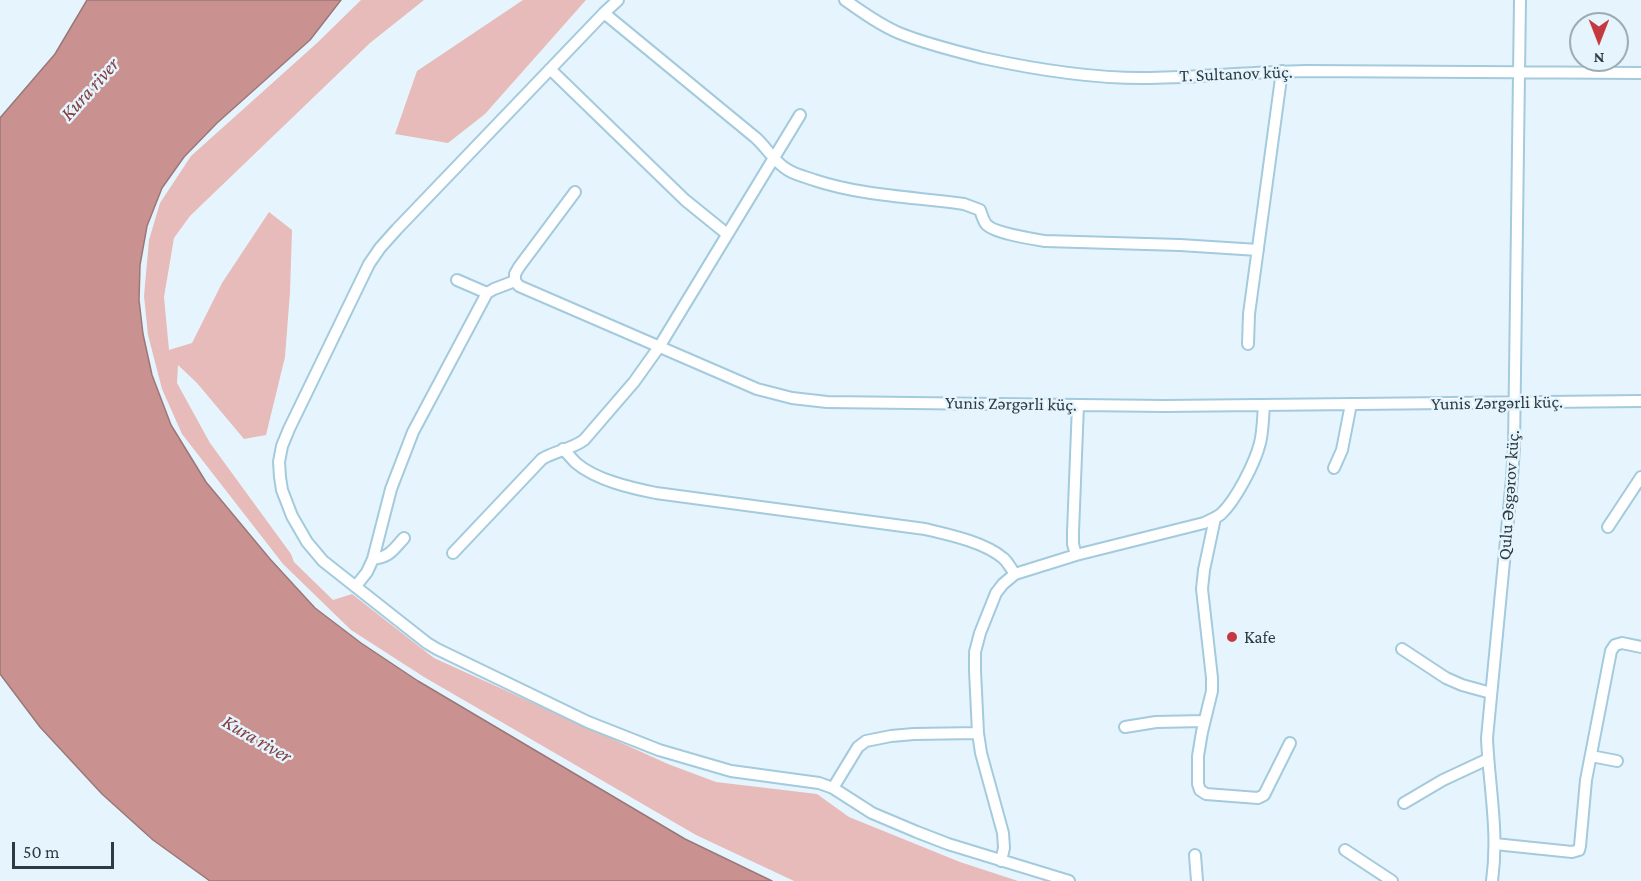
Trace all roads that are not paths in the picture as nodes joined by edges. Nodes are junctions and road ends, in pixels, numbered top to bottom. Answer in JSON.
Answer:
{"nodes":[{"id":1,"x":618,"y":0,"type":"edge"},
{"id":2,"x":845,"y":0,"type":"edge"},
{"id":3,"x":1520,"y":0,"type":"edge"},
{"id":4,"x":603,"y":13,"type":"junction"},
{"id":5,"x":550,"y":69,"type":"junction"},
{"id":6,"x":1282,"y":71,"type":"junction"},
{"id":7,"x":1519,"y":71,"type":"junction"},
{"id":8,"x":1641,"y":73,"type":"edge"},
{"id":9,"x":800,"y":115,"type":"dead end"},
{"id":10,"x":774,"y":156,"type":"junction"},
{"id":11,"x":575,"y":192,"type":"dead end"},
{"id":12,"x":727,"y":234,"type":"junction"},
{"id":13,"x":1258,"y":250,"type":"junction"},
{"id":14,"x":457,"y":280,"type":"dead end"},
{"id":15,"x":515,"y":281,"type":"junction"},
{"id":16,"x":488,"y":293,"type":"junction"},
{"id":17,"x":1248,"y":344,"type":"dead end"},
{"id":18,"x":659,"y":347,"type":"junction"},
{"id":19,"x":1641,"y":402,"type":"edge"},
{"id":20,"x":1514,"y":403,"type":"junction"},
{"id":21,"x":1351,"y":404,"type":"junction"},
{"id":22,"x":1078,"y":405,"type":"junction"},
{"id":23,"x":1264,"y":405,"type":"junction"},
{"id":24,"x":563,"y":449,"type":"junction"},
{"id":25,"x":1335,"y":468,"type":"dead end"},
{"id":26,"x":1640,"y":480,"type":"edge"},
{"id":27,"x":1215,"y":518,"type":"junction"},
{"id":28,"x":1608,"y":527,"type":"dead end"},
{"id":29,"x":404,"y":538,"type":"dead end"},
{"id":30,"x":453,"y":553,"type":"dead end"},
{"id":31,"x":1076,"y":555,"type":"junction"},
{"id":32,"x":373,"y":559,"type":"junction"},
{"id":33,"x":1015,"y":574,"type":"junction"},
{"id":34,"x":356,"y":586,"type":"junction"},
{"id":35,"x":1641,"y":646,"type":"edge"},
{"id":36,"x":1402,"y":649,"type":"dead end"},
{"id":37,"x":1491,"y":693,"type":"junction"},
{"id":38,"x":1204,"y":721,"type":"junction"},
{"id":39,"x":1125,"y":727,"type":"dead end"},
{"id":40,"x":978,"y":734,"type":"junction"},
{"id":41,"x":1290,"y":743,"type":"dead end"},
{"id":42,"x":1591,"y":756,"type":"junction"},
{"id":43,"x":1488,"y":759,"type":"junction"},
{"id":44,"x":1617,"y":761,"type":"dead end"},
{"id":45,"x":833,"y":788,"type":"junction"},
{"id":46,"x":1404,"y":803,"type":"dead end"},
{"id":47,"x":1495,"y":844,"type":"junction"},
{"id":48,"x":1345,"y":850,"type":"dead end"},
{"id":49,"x":1196,"y":855,"type":"dead end"},
{"id":50,"x":1001,"y":861,"type":"junction"},
{"id":51,"x":1069,"y":881,"type":"edge"},
{"id":52,"x":1197,"y":881,"type":"edge"},
{"id":53,"x":1392,"y":881,"type":"edge"},
{"id":54,"x":1492,"y":881,"type":"edge"}],
"edges":[{"from":1,"to":4,"type":"street"},
{"from":2,"to":6,"type":"street","name":"T. Sultanov küç."},
{"from":3,"to":7,"type":"street","name":"Qulu Əsgərov küç."},
{"from":4,"to":5,"type":"street"},
{"from":4,"to":10,"type":"street"},
{"from":5,"to":12,"type":"street"},
{"from":5,"to":34,"type":"street"},
{"from":6,"to":7,"type":"street","name":"T. Sultanov küç."},
{"from":6,"to":13,"type":"street"},
{"from":7,"to":8,"type":"street","name":"T. Sultanov küç."},
{"from":7,"to":20,"type":"street","name":"Qulu Əsgərov küç."},
{"from":9,"to":10,"type":"street"},
{"from":10,"to":12,"type":"street"},
{"from":10,"to":13,"type":"street"},
{"from":11,"to":15,"type":"street"},
{"from":12,"to":18,"type":"street"},
{"from":13,"to":17,"type":"street"},
{"from":14,"to":16,"type":"street"},
{"from":15,"to":16,"type":"street"},
{"from":15,"to":18,"type":"street","name":"Yunis Zərgərli küç."},
{"from":16,"to":32,"type":"street"},
{"from":18,"to":22,"type":"street","name":"Yunis Zərgərli küç."},
{"from":18,"to":24,"type":"street"},
{"from":19,"to":20,"type":"street","name":"Yunis Zərgərli küç."},
{"from":20,"to":21,"type":"street","name":"Yunis Zərgərli küç."},
{"from":20,"to":37,"type":"street","name":"Qulu Əsgərov küç."},
{"from":21,"to":23,"type":"street","name":"Yunis Zərgərli küç."},
{"from":21,"to":25,"type":"street"},
{"from":22,"to":23,"type":"street","name":"Yunis Zərgərli küç."},
{"from":22,"to":31,"type":"street"},
{"from":23,"to":27,"type":"street"},
{"from":24,"to":30,"type":"street"},
{"from":24,"to":33,"type":"street"},
{"from":26,"to":28,"type":"street"},
{"from":27,"to":31,"type":"street"},
{"from":27,"to":38,"type":"street"},
{"from":29,"to":32,"type":"street"},
{"from":31,"to":33,"type":"street"},
{"from":32,"to":34,"type":"street"},
{"from":33,"to":40,"type":"street"},
{"from":34,"to":45,"type":"street"},
{"from":35,"to":42,"type":"street"},
{"from":36,"to":37,"type":"street"},
{"from":37,"to":43,"type":"street","name":"Qulu Əsgərov küç."},
{"from":38,"to":39,"type":"street"},
{"from":38,"to":41,"type":"street"},
{"from":40,"to":45,"type":"street"},
{"from":40,"to":50,"type":"street"},
{"from":42,"to":44,"type":"street"},
{"from":42,"to":47,"type":"street"},
{"from":43,"to":46,"type":"street"},
{"from":43,"to":47,"type":"street","name":"Qulu Əsgərov küç."},
{"from":45,"to":50,"type":"street"},
{"from":47,"to":54,"type":"street","name":"Qulu Əsgərov küç."},
{"from":48,"to":53,"type":"street"},
{"from":49,"to":52,"type":"street"},
{"from":50,"to":51,"type":"street"}]}
